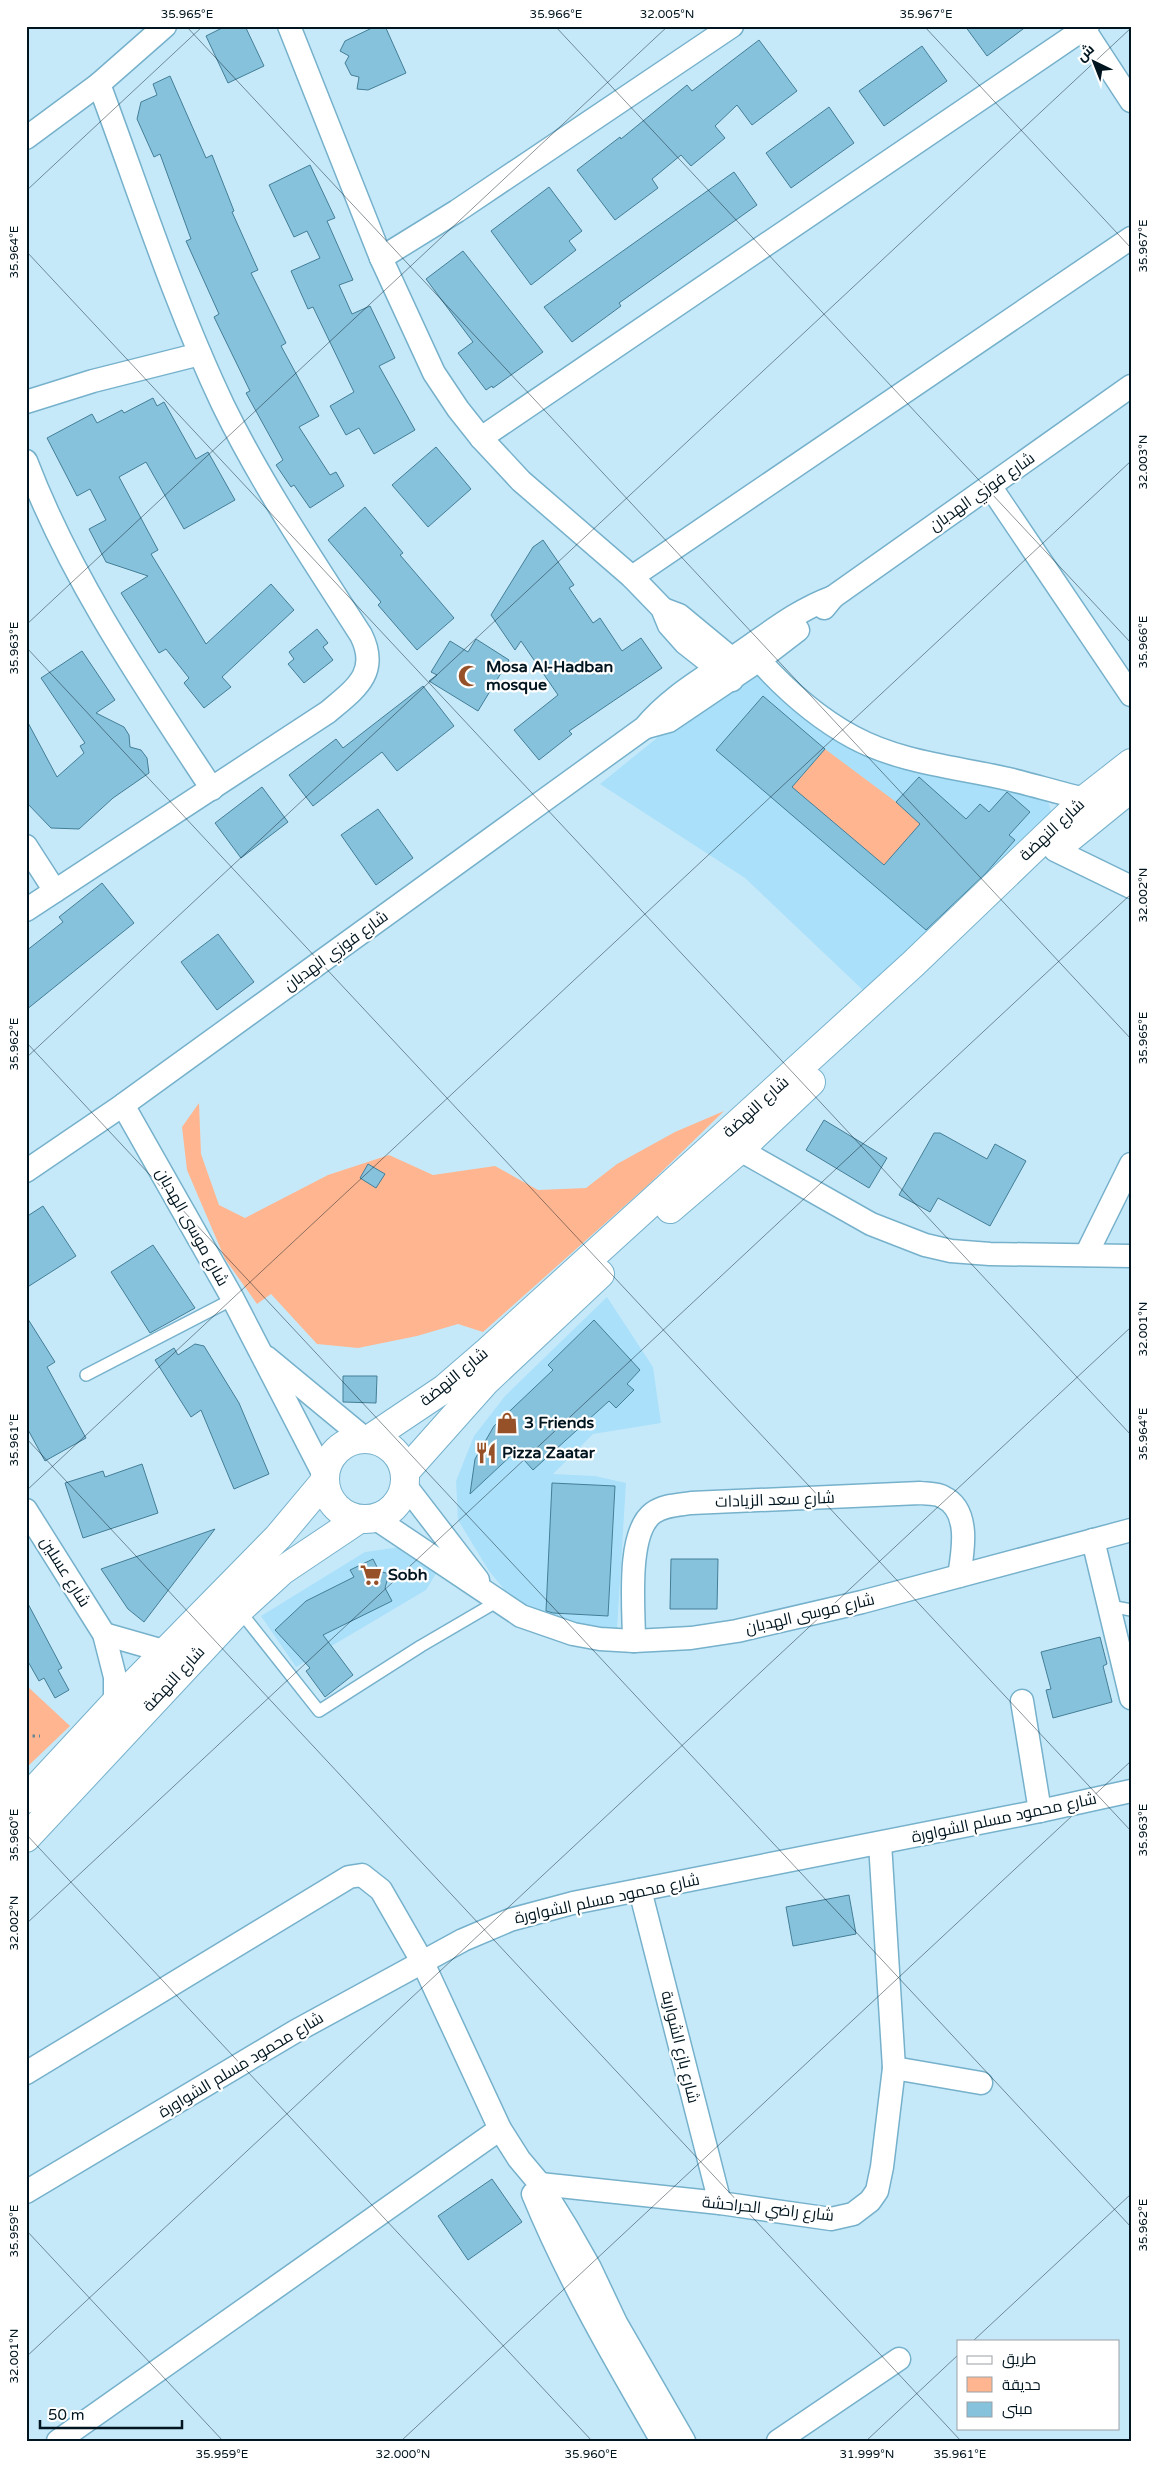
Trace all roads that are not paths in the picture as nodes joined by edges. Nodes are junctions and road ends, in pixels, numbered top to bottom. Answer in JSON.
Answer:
{"nodes":[{"id":1,"x":165,"y":26,"type":"edge"},
{"id":2,"x":289,"y":26,"type":"edge"},
{"id":3,"x":732,"y":26,"type":"edge"},
{"id":4,"x":1085,"y":27,"type":"edge"},
{"id":5,"x":99,"y":84,"type":"junction"},
{"id":6,"x":1131,"y":101,"type":"edge"},
{"id":7,"x":26,"y":138,"type":"edge"},
{"id":8,"x":1131,"y":238,"type":"edge"},
{"id":9,"x":381,"y":258,"type":"junction"},
{"id":10,"x":200,"y":354,"type":"junction"},
{"id":11,"x":1131,"y":386,"type":"edge"},
{"id":12,"x":26,"y":402,"type":"edge"},
{"id":13,"x":481,"y":438,"type":"junction"},
{"id":14,"x":26,"y":461,"type":"edge"},
{"id":15,"x":990,"y":486,"type":"junction"},
{"id":16,"x":632,"y":577,"type":"junction"},
{"id":17,"x":662,"y":608,"type":"junction"},
{"id":18,"x":685,"y":643,"type":"junction"},
{"id":19,"x":737,"y":667,"type":"junction"},
{"id":20,"x":687,"y":687,"type":"junction"},
{"id":21,"x":1131,"y":695,"type":"edge"},
{"id":22,"x":644,"y":728,"type":"junction"},
{"id":23,"x":1131,"y":763,"type":"edge"},
{"id":24,"x":1131,"y":788,"type":"edge"},
{"id":25,"x":212,"y":789,"type":"junction"},
{"id":26,"x":1085,"y":799,"type":"junction"},
{"id":27,"x":26,"y":846,"type":"edge"},
{"id":28,"x":1055,"y":850,"type":"junction"},
{"id":29,"x":1131,"y":887,"type":"edge"},
{"id":30,"x":55,"y":891,"type":"junction"},
{"id":31,"x":26,"y":910,"type":"edge"},
{"id":32,"x":123,"y":1104,"type":"junction"},
{"id":33,"x":730,"y":1145,"type":"junction"},
{"id":34,"x":1131,"y":1164,"type":"edge"},
{"id":35,"x":26,"y":1171,"type":"edge"},
{"id":36,"x":1086,"y":1255,"type":"junction"},
{"id":37,"x":1131,"y":1256,"type":"edge"},
{"id":38,"x":233,"y":1299,"type":"junction"},
{"id":39,"x":258,"y":1350,"type":"junction"},
{"id":40,"x":86,"y":1375,"type":"dead end"},
{"id":41,"x":367,"y":1438,"type":"junction"},
{"id":42,"x":324,"y":1478,"type":"junction"},
{"id":43,"x":405,"y":1479,"type":"junction"},
{"id":44,"x":26,"y":1510,"type":"edge"},
{"id":45,"x":367,"y":1518,"type":"junction"},
{"id":46,"x":1131,"y":1530,"type":"edge"},
{"id":47,"x":1093,"y":1540,"type":"junction"},
{"id":48,"x":959,"y":1576,"type":"junction"},
{"id":49,"x":494,"y":1599,"type":"junction"},
{"id":50,"x":1120,"y":1608,"type":"edge"},
{"id":51,"x":238,"y":1610,"type":"junction"},
{"id":52,"x":104,"y":1634,"type":"junction"},
{"id":53,"x":634,"y":1641,"type":"junction"},
{"id":54,"x":167,"y":1652,"type":"junction"},
{"id":55,"x":1131,"y":1698,"type":"edge"},
{"id":56,"x":1022,"y":1701,"type":"dead end"},
{"id":57,"x":115,"y":1703,"type":"junction"},
{"id":58,"x":1131,"y":1791,"type":"edge"},
{"id":59,"x":26,"y":1799,"type":"edge"},
{"id":60,"x":1040,"y":1811,"type":"junction"},
{"id":61,"x":26,"y":1838,"type":"edge"},
{"id":62,"x":880,"y":1843,"type":"junction"},
{"id":63,"x":640,"y":1890,"type":"junction"},
{"id":64,"x":423,"y":1963,"type":"junction"},
{"id":65,"x":894,"y":2068,"type":"junction"},
{"id":66,"x":26,"y":2073,"type":"edge"},
{"id":67,"x":981,"y":2083,"type":"dead end"},
{"id":68,"x":500,"y":2129,"type":"junction"},
{"id":69,"x":519,"y":2159,"type":"junction"},
{"id":70,"x":540,"y":2184,"type":"junction"},
{"id":71,"x":26,"y":2192,"type":"edge"},
{"id":72,"x":720,"y":2203,"type":"junction"},
{"id":73,"x":590,"y":2294,"type":"junction"},
{"id":74,"x":608,"y":2327,"type":"junction"},
{"id":75,"x":899,"y":2358,"type":"dead end"},
{"id":76,"x":58,"y":2441,"type":"edge"},
{"id":77,"x":662,"y":2441,"type":"edge"},
{"id":78,"x":684,"y":2441,"type":"edge"},
{"id":79,"x":778,"y":2441,"type":"edge"}],
"edges":[{"from":1,"to":5,"type":"street"},
{"from":2,"to":9,"type":"street"},
{"from":3,"to":9,"type":"street"},
{"from":4,"to":6,"type":"street"},
{"from":4,"to":13,"type":"street"},
{"from":5,"to":7,"type":"street"},
{"from":5,"to":10,"type":"street"},
{"from":8,"to":16,"type":"street"},
{"from":9,"to":13,"type":"street"},
{"from":10,"to":12,"type":"street"},
{"from":10,"to":25,"type":"street"},
{"from":11,"to":15,"type":"street","name":"شارع فوزي الهدبان"},
{"from":13,"to":16,"type":"street"},
{"from":14,"to":25,"type":"street"},
{"from":15,"to":19,"type":"street","name":"شارع فوزي الهدبان"},
{"from":15,"to":21,"type":"street"},
{"from":16,"to":17,"type":"street"},
{"from":17,"to":18,"type":"street"},
{"from":17,"to":19,"type":"street"},
{"from":18,"to":19,"type":"street"},
{"from":18,"to":20,"type":"street"},
{"from":19,"to":20,"type":"street","name":"شارع فوزي الهدبان"},
{"from":19,"to":22,"type":"street","name":"شارع فوزي الهدبان"},
{"from":19,"to":26,"type":"street"},
{"from":20,"to":22,"type":"street","name":"شارع فوزي الهدبان"},
{"from":22,"to":32,"type":"street","name":"شارع فوزي الهدبان"},
{"from":23,"to":26,"type":"street","name":"شارع النهضة"},
{"from":24,"to":28,"type":"street","name":"شارع النهضة"},
{"from":25,"to":30,"type":"street"},
{"from":26,"to":33,"type":"street","name":"شارع النهضة"},
{"from":27,"to":30,"type":"street"},
{"from":28,"to":29,"type":"street"},
{"from":28,"to":33,"type":"street","name":"شارع النهضة"},
{"from":30,"to":31,"type":"street"},
{"from":32,"to":35,"type":"street","name":"شارع فوزي الهدبان"},
{"from":32,"to":38,"type":"street","name":"شارع موسى الهدبان"},
{"from":33,"to":36,"type":"street"},
{"from":33,"to":41,"type":"street","name":"شارع النهضة"},
{"from":33,"to":43,"type":"street","name":"شارع النهضة"},
{"from":34,"to":36,"type":"street"},
{"from":36,"to":37,"type":"street"},
{"from":38,"to":39,"type":"street","name":"شارع موسى الهدبان"},
{"from":38,"to":40,"type":"lane"},
{"from":39,"to":41,"type":"street","name":"شارع موسى الهدبان"},
{"from":39,"to":42,"type":"street","name":"شارع موسى الهدبان"},
{"from":41,"to":42,"type":"street"},
{"from":41,"to":43,"type":"street"},
{"from":42,"to":45,"type":"street"},
{"from":42,"to":54,"type":"street","name":"شارع النهضة"},
{"from":43,"to":45,"type":"street"},
{"from":43,"to":49,"type":"street","name":"شارع موسى الهدبان"},
{"from":44,"to":52,"type":"street","name":"شارع عسلين"},
{"from":45,"to":49,"type":"street","name":"شارع موسى الهدبان"},
{"from":45,"to":51,"type":"street","name":"شارع النهضة"},
{"from":46,"to":47,"type":"street","name":"شارع موسى الهدبان"},
{"from":47,"to":48,"type":"street","name":"شارع موسى الهدبان"},
{"from":47,"to":50,"type":"street"},
{"from":48,"to":53,"type":"street","name":"شارع موسى الهدبان"},
{"from":48,"to":53,"type":"street","name":"شارع سعد الزيادات"},
{"from":49,"to":51,"type":"lane"},
{"from":49,"to":53,"type":"street","name":"شارع موسى الهدبان"},
{"from":50,"to":55,"type":"street"},
{"from":51,"to":61,"type":"street","name":"شارع النهضة"},
{"from":52,"to":54,"type":"street"},
{"from":52,"to":57,"type":"street","name":"شارع عسلين"},
{"from":54,"to":57,"type":"street","name":"شارع النهضة"},
{"from":56,"to":60,"type":"street"},
{"from":57,"to":59,"type":"street","name":"شارع النهضة"},
{"from":58,"to":60,"type":"street","name":"شارع محمود مسلم الشواورة"},
{"from":60,"to":62,"type":"street","name":"شارع محمود مسلم الشواورة"},
{"from":62,"to":63,"type":"street","name":"شارع محمود مسلم الشواورة"},
{"from":62,"to":65,"type":"street","name":"شارع راضي الحراحشة"},
{"from":63,"to":64,"type":"street","name":"شارع محمود مسلم الشواورة"},
{"from":63,"to":72,"type":"street","name":"شارع بازع الشواربة"},
{"from":64,"to":66,"type":"street"},
{"from":64,"to":68,"type":"street"},
{"from":64,"to":71,"type":"street","name":"شارع محمود مسلم الشواورة"},
{"from":65,"to":67,"type":"street"},
{"from":65,"to":72,"type":"street","name":"شارع راضي الحراحشة"},
{"from":68,"to":69,"type":"street"},
{"from":68,"to":76,"type":"street"},
{"from":69,"to":70,"type":"street"},
{"from":69,"to":73,"type":"street"},
{"from":70,"to":72,"type":"street","name":"شارع راضي الحراحشة"},
{"from":70,"to":73,"type":"street"},
{"from":73,"to":74,"type":"street"},
{"from":74,"to":77,"type":"street"},
{"from":74,"to":78,"type":"street"},
{"from":75,"to":79,"type":"street"}]}
